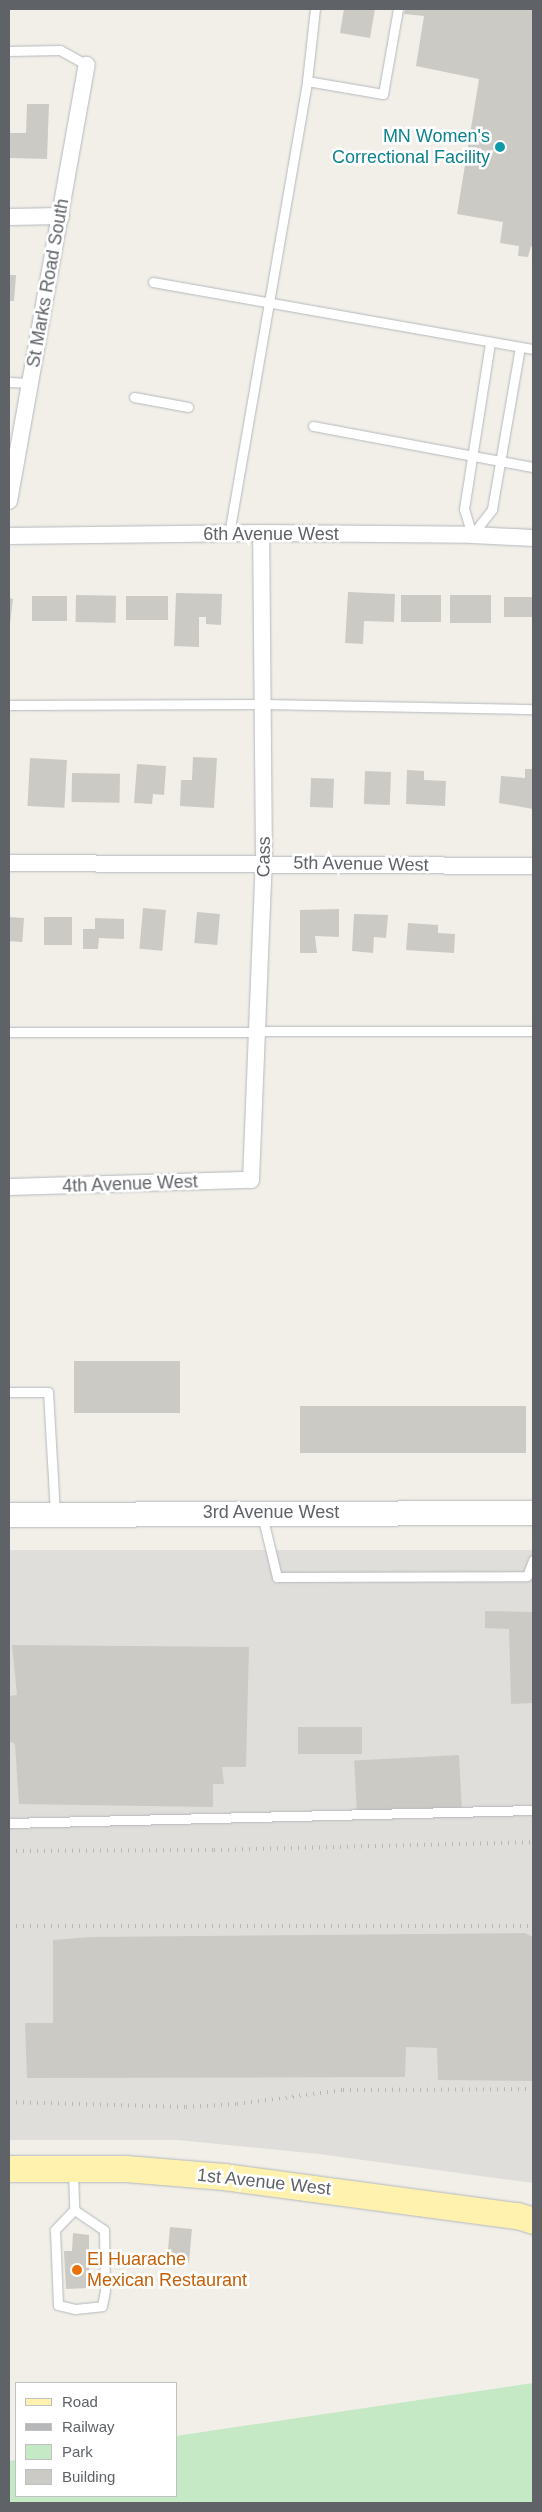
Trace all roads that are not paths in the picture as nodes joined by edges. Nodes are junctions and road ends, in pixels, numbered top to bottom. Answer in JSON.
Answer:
{"nodes":[{"id":1,"x":316,"y":9,"type":"edge"},
{"id":2,"x":398,"y":9,"type":"edge"},
{"id":3,"x":9,"y":51,"type":"edge"},
{"id":4,"x":87,"y":65,"type":"joint"},
{"id":5,"x":307,"y":81,"type":"junction"},
{"id":6,"x":61,"y":216,"type":"junction"},
{"id":7,"x":9,"y":217,"type":"edge"},
{"id":8,"x":153,"y":282,"type":"dead end"},
{"id":9,"x":268,"y":302,"type":"junction"},
{"id":10,"x":490,"y":342,"type":"junction"},
{"id":11,"x":520,"y":347,"type":"junction"},
{"id":12,"x":533,"y":350,"type":"edge"},
{"id":13,"x":9,"y":382,"type":"edge"},
{"id":14,"x":30,"y":382,"type":"junction"},
{"id":15,"x":134,"y":397,"type":"dead end"},
{"id":16,"x":188,"y":407,"type":"dead end"},
{"id":17,"x":313,"y":426,"type":"dead end"},
{"id":18,"x":473,"y":456,"type":"junction"},
{"id":19,"x":502,"y":462,"type":"junction"},
{"id":20,"x":533,"y":468,"type":"edge"},
{"id":21,"x":9,"y":501,"type":"edge"},
{"id":22,"x":261,"y":533,"type":"junction"},
{"id":23,"x":229,"y":534,"type":"junction"},
{"id":24,"x":472,"y":535,"type":"junction"},
{"id":25,"x":9,"y":536,"type":"edge"},
{"id":26,"x":533,"y":538,"type":"edge"},
{"id":27,"x":262,"y":704,"type":"junction"},
{"id":28,"x":9,"y":705,"type":"edge"},
{"id":29,"x":533,"y":709,"type":"edge"},
{"id":30,"x":264,"y":862,"type":"junction"},
{"id":31,"x":9,"y":864,"type":"edge"},
{"id":32,"x":533,"y":866,"type":"edge"},
{"id":33,"x":533,"y":1031,"type":"edge"},
{"id":34,"x":9,"y":1032,"type":"edge"},
{"id":35,"x":257,"y":1032,"type":"junction"},
{"id":36,"x":251,"y":1180,"type":"joint"},
{"id":37,"x":9,"y":1187,"type":"edge"},
{"id":38,"x":9,"y":1392,"type":"edge"},
{"id":39,"x":261,"y":1512,"type":"junction"},
{"id":40,"x":533,"y":1513,"type":"edge"},
{"id":41,"x":9,"y":1514,"type":"edge"},
{"id":42,"x":55,"y":1514,"type":"junction"},
{"id":43,"x":533,"y":1560,"type":"edge"},
{"id":44,"x":533,"y":1810,"type":"edge"},
{"id":45,"x":9,"y":1823,"type":"edge"},
{"id":46,"x":9,"y":2169,"type":"edge"},
{"id":47,"x":73,"y":2169,"type":"junction"},
{"id":48,"x":74,"y":2210,"type":"junction"},
{"id":49,"x":528,"y":2217,"type":"edge"}],
"edges":[{"from":1,"to":5,"type":"lane"},
{"from":2,"to":5,"type":"lane"},
{"from":3,"to":4,"type":"lane"},
{"from":4,"to":6,"type":"street","name":"St Marks Road South"},
{"from":5,"to":9,"type":"lane"},
{"from":6,"to":7,"type":"street"},
{"from":6,"to":14,"type":"street","name":"St Marks Road South"},
{"from":8,"to":9,"type":"lane"},
{"from":9,"to":10,"type":"lane"},
{"from":9,"to":23,"type":"lane"},
{"from":10,"to":11,"type":"lane"},
{"from":10,"to":18,"type":"lane"},
{"from":11,"to":12,"type":"lane"},
{"from":11,"to":19,"type":"lane"},
{"from":13,"to":14,"type":"lane"},
{"from":14,"to":21,"type":"street","name":"St Marks Road South"},
{"from":15,"to":16,"type":"lane"},
{"from":17,"to":18,"type":"lane"},
{"from":18,"to":19,"type":"lane"},
{"from":18,"to":24,"type":"lane"},
{"from":19,"to":20,"type":"lane"},
{"from":19,"to":24,"type":"lane"},
{"from":22,"to":23,"type":"street","name":"6th Avenue West"},
{"from":22,"to":24,"type":"street","name":"6th Avenue West"},
{"from":22,"to":27,"type":"street","name":"Cass"},
{"from":23,"to":25,"type":"street","name":"6th Avenue West"},
{"from":24,"to":26,"type":"street","name":"6th Avenue West"},
{"from":27,"to":28,"type":"lane"},
{"from":27,"to":29,"type":"lane"},
{"from":27,"to":30,"type":"street","name":"Cass"},
{"from":30,"to":31,"type":"street","name":"5th Avenue West"},
{"from":30,"to":32,"type":"street","name":"5th Avenue West"},
{"from":30,"to":35,"type":"street","name":"Cass"},
{"from":33,"to":35,"type":"lane"},
{"from":34,"to":35,"type":"lane"},
{"from":35,"to":36,"type":"street","name":"Cass"},
{"from":36,"to":37,"type":"street","name":"4th Avenue West"},
{"from":38,"to":42,"type":"lane"},
{"from":39,"to":40,"type":"street","name":"3rd Avenue West"},
{"from":39,"to":42,"type":"street","name":"3rd Avenue West"},
{"from":39,"to":43,"type":"lane"},
{"from":41,"to":42,"type":"street","name":"3rd Avenue West"},
{"from":44,"to":45,"type":"lane"},
{"from":46,"to":47,"type":"main road","name":"1st Avenue West"},
{"from":47,"to":48,"type":"lane"},
{"from":47,"to":49,"type":"main road","name":"1st Avenue West"},
{"from":48,"to":48,"type":"lane"}]}
